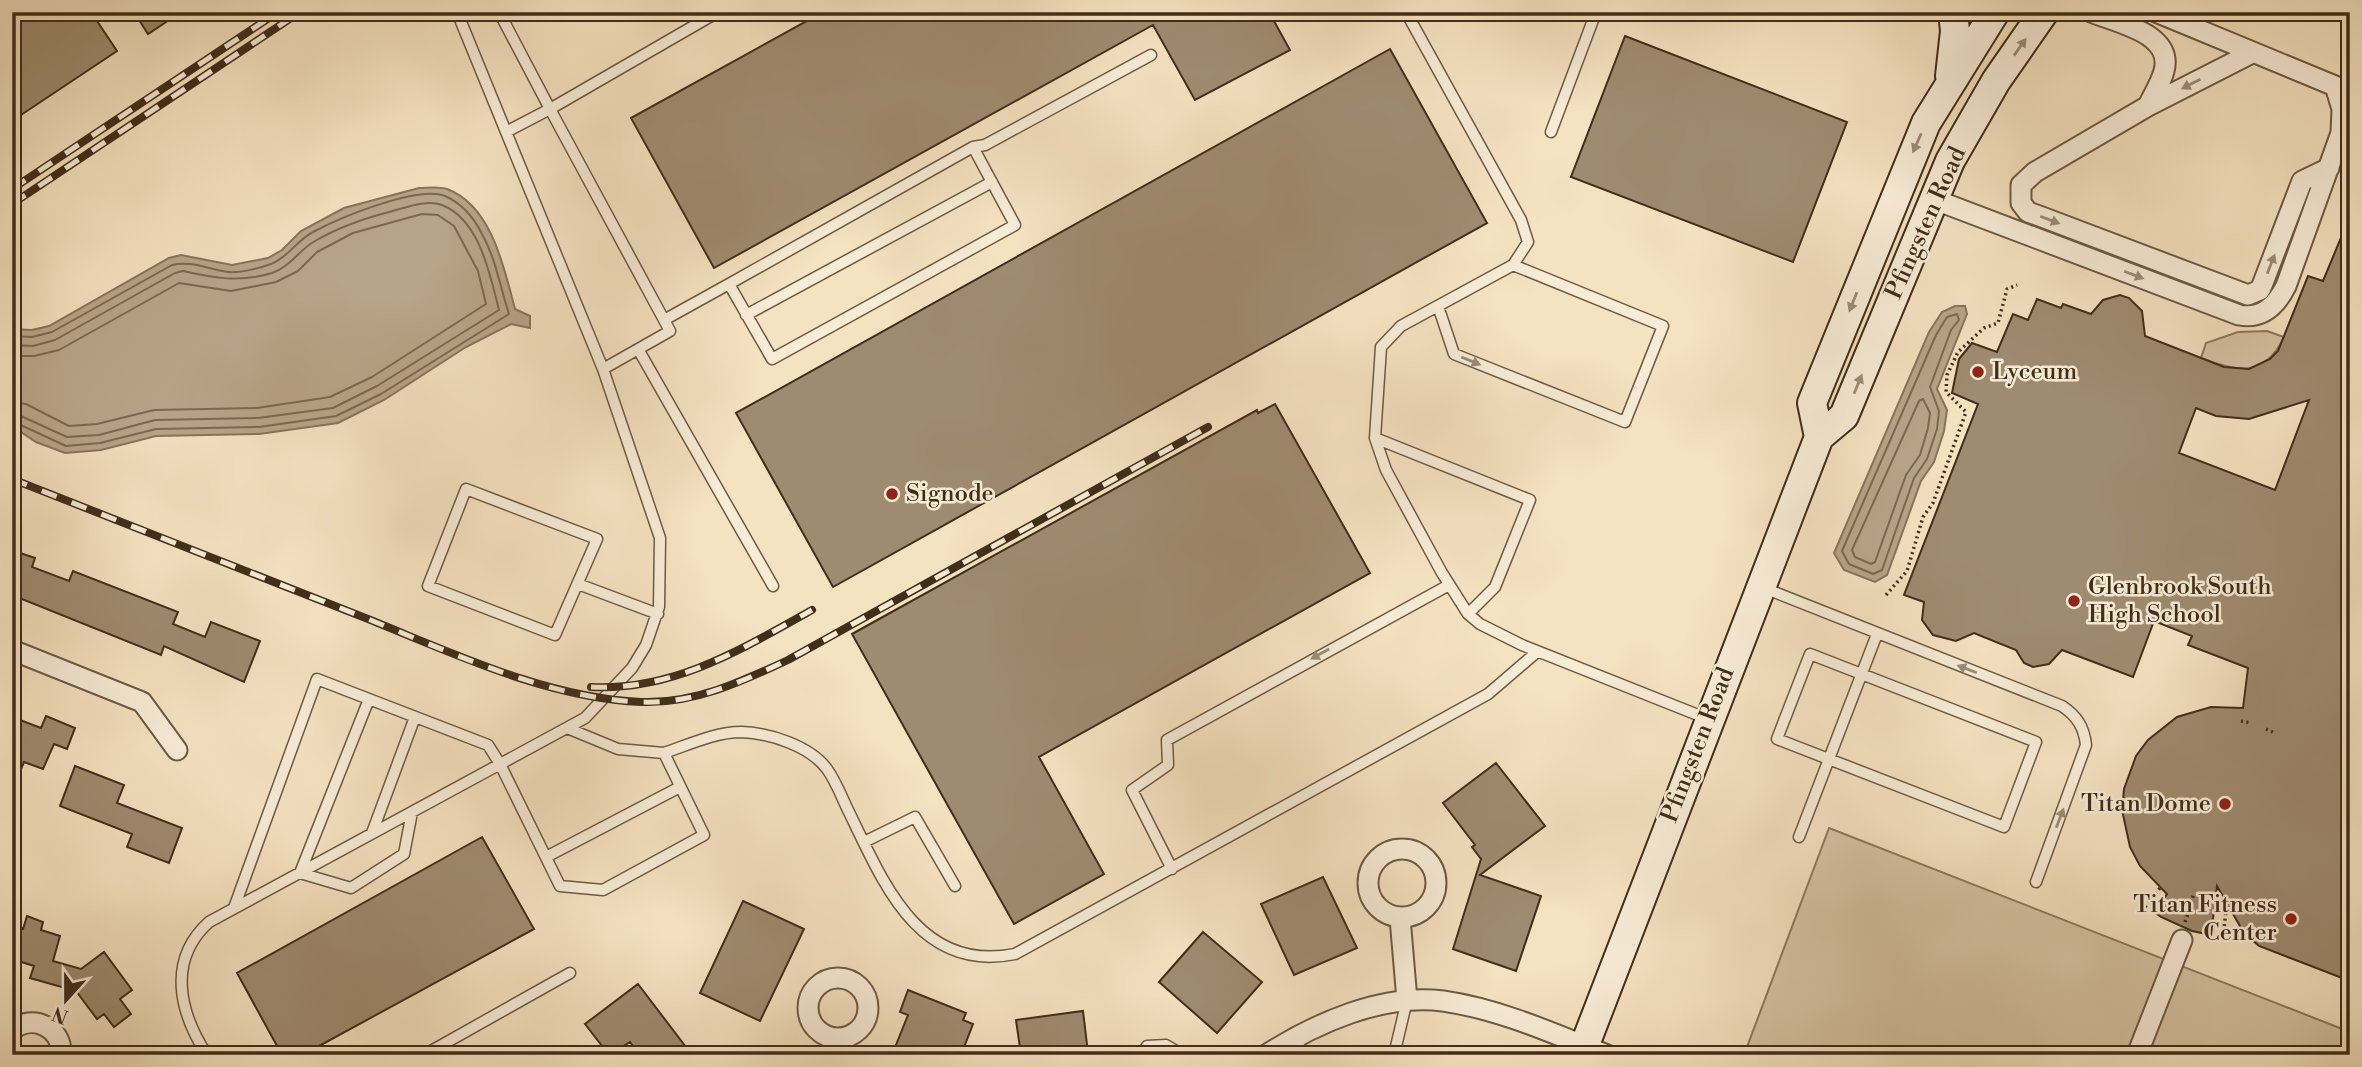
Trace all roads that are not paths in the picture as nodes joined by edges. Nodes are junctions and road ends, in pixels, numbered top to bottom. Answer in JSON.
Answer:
{"nodes":[{"id":1,"x":457,"y":12,"type":"edge"},
{"id":2,"x":499,"y":12,"type":"edge"},
{"id":3,"x":719,"y":12,"type":"edge"},
{"id":4,"x":1406,"y":12,"type":"edge"},
{"id":5,"x":1596,"y":12,"type":"edge"},
{"id":6,"x":1953,"y":12,"type":"edge"},
{"id":7,"x":1994,"y":12,"type":"edge"},
{"id":8,"x":2045,"y":12,"type":"edge"},
{"id":9,"x":2091,"y":12,"type":"edge"},
{"id":10,"x":2156,"y":12,"type":"edge"},
{"id":11,"x":2252,"y":53,"type":"junction"},
{"id":12,"x":1151,"y":55,"type":"dead end"},
{"id":13,"x":1950,"y":83,"type":"junction"},
{"id":14,"x":2342,"y":89,"type":"edge"},
{"id":15,"x":2148,"y":106,"type":"junction"},
{"id":16,"x":550,"y":109,"type":"junction"},
{"id":17,"x":506,"y":132,"type":"junction"},
{"id":18,"x":1551,"y":132,"type":"dead end"},
{"id":19,"x":973,"y":148,"type":"junction"},
{"id":20,"x":2329,"y":168,"type":"junction"},
{"id":21,"x":992,"y":182,"type":"junction"},
{"id":22,"x":1933,"y":199,"type":"junction"},
{"id":23,"x":1513,"y":265,"type":"junction"},
{"id":24,"x":729,"y":284,"type":"junction"},
{"id":25,"x":1438,"y":306,"type":"junction"},
{"id":26,"x":746,"y":315,"type":"junction"},
{"id":27,"x":664,"y":320,"type":"junction"},
{"id":28,"x":638,"y":349,"type":"junction"},
{"id":29,"x":603,"y":369,"type":"junction"},
{"id":30,"x":1819,"y":437,"type":"junction"},
{"id":31,"x":1376,"y":438,"type":"junction"},
{"id":32,"x":578,"y":584,"type":"junction"},
{"id":33,"x":1449,"y":585,"type":"junction"},
{"id":34,"x":773,"y":586,"type":"dead end"},
{"id":35,"x":1760,"y":587,"type":"junction"},
{"id":36,"x":658,"y":614,"type":"junction"},
{"id":37,"x":1468,"y":614,"type":"junction"},
{"id":38,"x":1877,"y":634,"type":"junction"},
{"id":39,"x":12,"y":650,"type":"edge"},
{"id":40,"x":1538,"y":652,"type":"junction"},
{"id":41,"x":1861,"y":674,"type":"junction"},
{"id":42,"x":369,"y":699,"type":"junction"},
{"id":43,"x":415,"y":717,"type":"junction"},
{"id":44,"x":1708,"y":719,"type":"junction"},
{"id":45,"x":567,"y":728,"type":"junction"},
{"id":46,"x":177,"y":750,"type":"dead end"},
{"id":47,"x":664,"y":753,"type":"junction"},
{"id":48,"x":1829,"y":759,"type":"junction"},
{"id":49,"x":500,"y":764,"type":"junction"},
{"id":50,"x":680,"y":787,"type":"junction"},
{"id":51,"x":412,"y":812,"type":"junction"},
{"id":52,"x":372,"y":833,"type":"junction"},
{"id":53,"x":1799,"y":837,"type":"dead end"},
{"id":54,"x":864,"y":842,"type":"junction"},
{"id":55,"x":546,"y":857,"type":"junction"},
{"id":56,"x":1172,"y":869,"type":"junction"},
{"id":57,"x":300,"y":873,"type":"junction"},
{"id":58,"x":2036,"y":881,"type":"dead end"},
{"id":59,"x":955,"y":886,"type":"dead end"},
{"id":60,"x":234,"y":908,"type":"junction"},
{"id":61,"x":1400,"y":918,"type":"dead end"},
{"id":62,"x":2184,"y":931,"type":"road end"},
{"id":63,"x":570,"y":972,"type":"dead end"},
{"id":64,"x":1407,"y":1000,"type":"junction"},
{"id":65,"x":12,"y":1030,"type":"edge"},
{"id":66,"x":1294,"y":1037,"type":"junction"},
{"id":67,"x":1591,"y":1052,"type":"edge"},
{"id":68,"x":61,"y":1055,"type":"edge"},
{"id":69,"x":207,"y":1055,"type":"edge"},
{"id":70,"x":424,"y":1055,"type":"edge"},
{"id":71,"x":1141,"y":1055,"type":"edge"},
{"id":72,"x":1183,"y":1055,"type":"edge"},
{"id":73,"x":1266,"y":1055,"type":"edge"},
{"id":74,"x":1303,"y":1055,"type":"edge"},
{"id":75,"x":1394,"y":1055,"type":"edge"},
{"id":76,"x":2137,"y":1055,"type":"edge"}],
"edges":[{"from":1,"to":17,"type":"lane"},
{"from":2,"to":16,"type":"lane"},
{"from":3,"to":16,"type":"lane"},
{"from":4,"to":23,"type":"lane"},
{"from":5,"to":18,"type":"lane"},
{"from":6,"to":13,"type":"main road"},
{"from":7,"to":13,"type":"main road","name":"Pfingsten Road"},
{"from":22,"to":8,"type":"main road","name":"Pfingsten Road","one_way":true},
{"from":9,"to":15,"type":"street"},
{"from":10,"to":11,"type":"street"},
{"from":11,"to":14,"type":"street"},
{"from":11,"to":15,"type":"street","one_way":true},
{"from":12,"to":19,"type":"lane"},
{"from":13,"to":30,"type":"main road","name":"Pfingsten Road","one_way":true},
{"from":14,"to":20,"type":"street"},
{"from":15,"to":20,"type":"street","one_way":true},
{"from":16,"to":17,"type":"lane"},
{"from":16,"to":27,"type":"lane"},
{"from":17,"to":29,"type":"lane"},
{"from":19,"to":21,"type":"lane"},
{"from":19,"to":24,"type":"lane"},
{"from":22,"to":20,"type":"street","one_way":true},
{"from":21,"to":26,"type":"lane"},
{"from":21,"to":26,"type":"lane"},
{"from":30,"to":22,"type":"main road","name":"Pfingsten Road","one_way":true},
{"from":23,"to":25,"type":"lane"},
{"from":25,"to":23,"type":"lane","one_way":true},
{"from":24,"to":26,"type":"lane"},
{"from":24,"to":27,"type":"lane"},
{"from":25,"to":31,"type":"lane"},
{"from":27,"to":28,"type":"lane"},
{"from":28,"to":29,"type":"lane"},
{"from":28,"to":34,"type":"lane"},
{"from":29,"to":36,"type":"lane"},
{"from":30,"to":35,"type":"main road","name":"Pfingsten Road"},
{"from":31,"to":33,"type":"lane"},
{"from":31,"to":37,"type":"lane"},
{"from":32,"to":32,"type":"lane"},
{"from":32,"to":36,"type":"lane"},
{"from":33,"to":37,"type":"lane"},
{"from":33,"to":56,"type":"lane","one_way":true},
{"from":35,"to":38,"type":"lane"},
{"from":35,"to":44,"type":"main road","name":"Pfingsten Road"},
{"from":36,"to":45,"type":"lane"},
{"from":37,"to":40,"type":"lane"},
{"from":38,"to":41,"type":"lane"},
{"from":58,"to":38,"type":"lane","one_way":true},
{"from":39,"to":46,"type":"street"},
{"from":40,"to":44,"type":"lane"},
{"from":40,"to":56,"type":"lane"},
{"from":41,"to":48,"type":"lane"},
{"from":41,"to":48,"type":"lane"},
{"from":41,"to":48,"type":"lane"},
{"from":42,"to":43,"type":"lane"},
{"from":42,"to":57,"type":"lane"},
{"from":42,"to":60,"type":"lane"},
{"from":43,"to":49,"type":"lane"},
{"from":43,"to":52,"type":"lane"},
{"from":44,"to":67,"type":"main road","name":"Pfingsten Road"},
{"from":45,"to":47,"type":"lane"},
{"from":45,"to":49,"type":"lane"},
{"from":47,"to":50,"type":"lane"},
{"from":47,"to":54,"type":"lane"},
{"from":48,"to":53,"type":"lane"},
{"from":49,"to":51,"type":"lane"},
{"from":49,"to":55,"type":"lane"},
{"from":50,"to":55,"type":"lane"},
{"from":50,"to":55,"type":"lane"},
{"from":51,"to":52,"type":"lane"},
{"from":51,"to":57,"type":"lane"},
{"from":52,"to":57,"type":"lane"},
{"from":54,"to":56,"type":"lane"},
{"from":54,"to":59,"type":"lane"},
{"from":57,"to":60,"type":"lane"},
{"from":60,"to":69,"type":"lane"},
{"from":61,"to":64,"type":"street"},
{"from":62,"to":76,"type":"street"},
{"from":63,"to":70,"type":"lane"},
{"from":64,"to":66,"type":"street"},
{"from":64,"to":67,"type":"street"},
{"from":64,"to":75,"type":"lane"},
{"from":65,"to":68,"type":"street"},
{"from":66,"to":73,"type":"street"},
{"from":66,"to":74,"type":"lane"},
{"from":71,"to":72,"type":"lane"}]}
